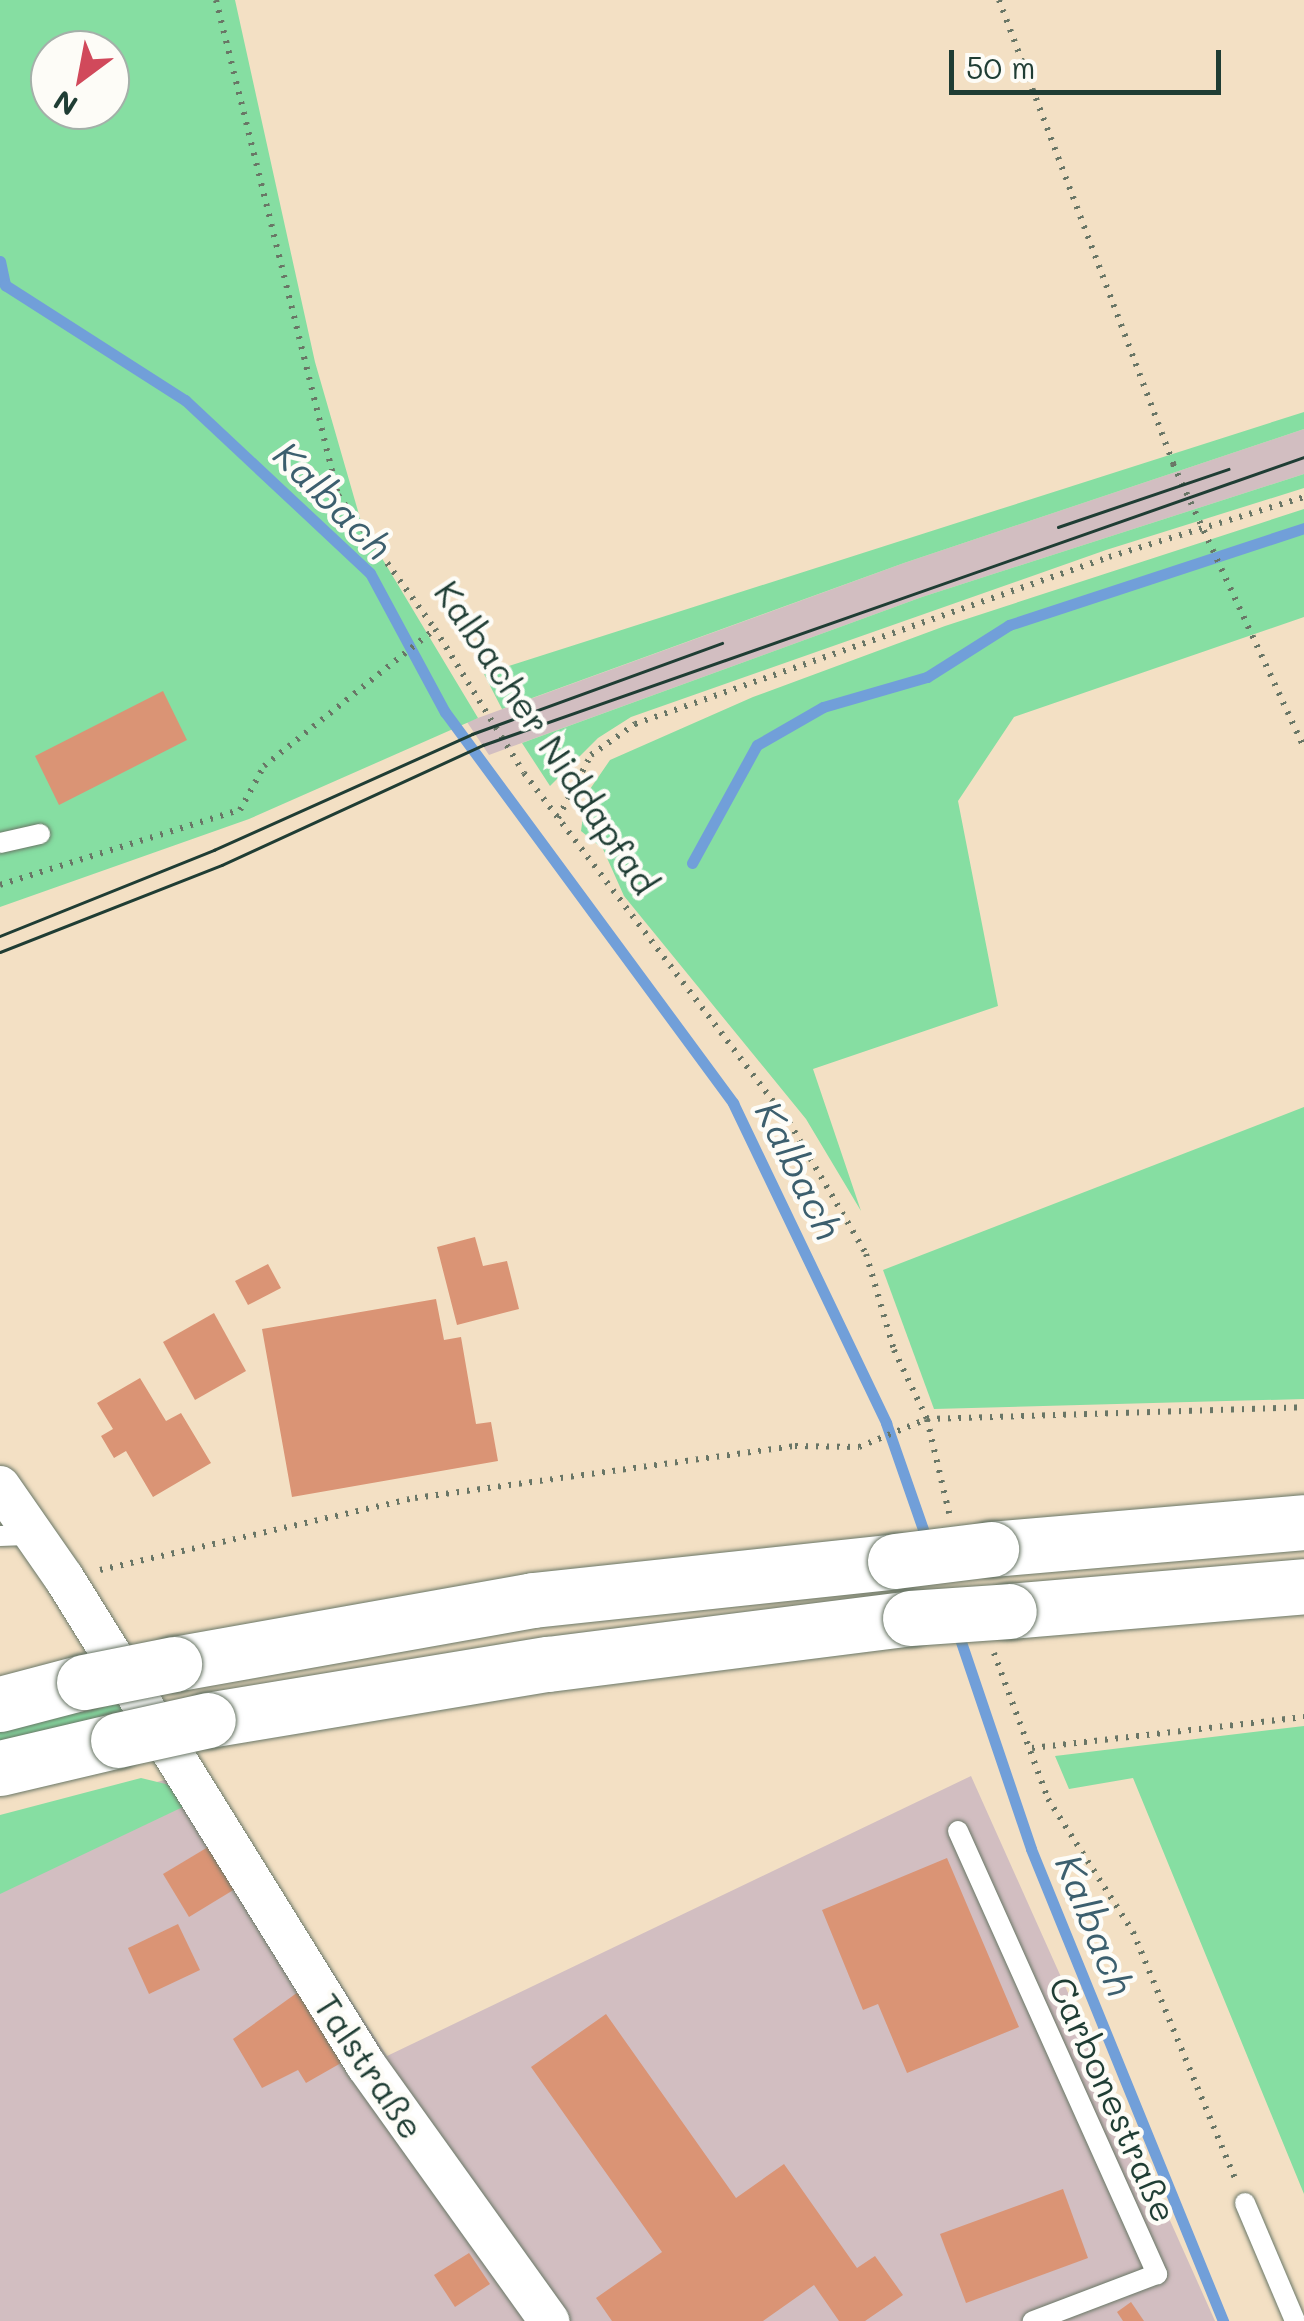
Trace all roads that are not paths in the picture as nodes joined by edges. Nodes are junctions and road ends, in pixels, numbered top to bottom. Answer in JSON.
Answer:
{"nodes":[{"id":1,"x":40,"y":834,"type":"dead end"},
{"id":2,"x":0,"y":843,"type":"edge"},
{"id":3,"x":0,"y":1486,"type":"edge"},
{"id":4,"x":1304,"y":1522,"type":"edge"},
{"id":5,"x":17,"y":1536,"type":"edge"},
{"id":6,"x":1304,"y":1586,"type":"edge"},
{"id":7,"x":0,"y":1704,"type":"edge"},
{"id":8,"x":0,"y":1768,"type":"edge"},
{"id":9,"x":958,"y":1831,"type":"dead end"},
{"id":10,"x":1245,"y":2203,"type":"road end"},
{"id":11,"x":549,"y":2321,"type":"edge"},
{"id":12,"x":1033,"y":2321,"type":"edge"},
{"id":13,"x":1295,"y":2321,"type":"edge"}],
"edges":[{"from":1,"to":2,"type":"lane"},
{"from":3,"to":5,"type":"street","name":"Talstraße"},
{"from":4,"to":7,"type":"highway","bridge":true},
{"from":5,"to":11,"type":"street","name":"Talstraße"},
{"from":6,"to":8,"type":"highway","bridge":true},
{"from":9,"to":12,"type":"lane","name":"Carbonestraße"},
{"from":10,"to":13,"type":"lane"}]}
